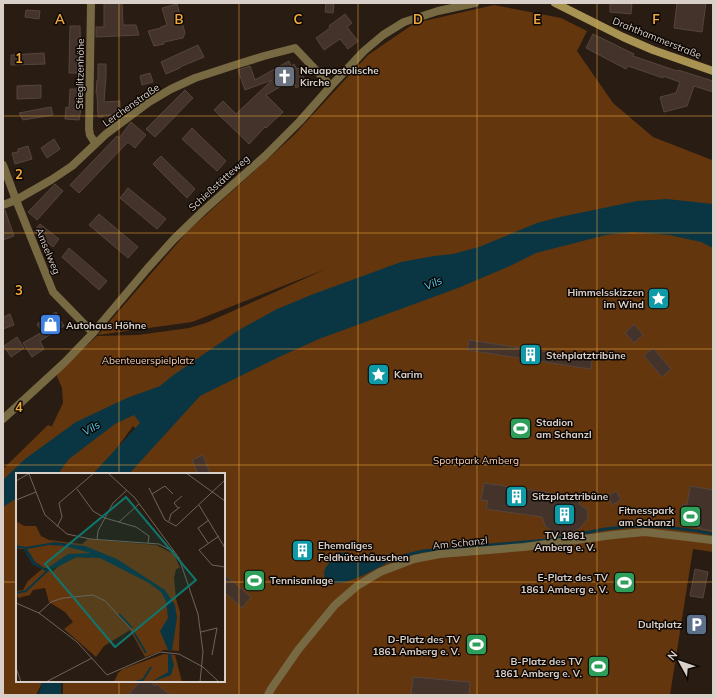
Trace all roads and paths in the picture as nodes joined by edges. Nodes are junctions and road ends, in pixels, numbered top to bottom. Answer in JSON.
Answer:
{"nodes":[{"id":1,"x":91,"y":3,"type":"edge"},
{"id":2,"x":475,"y":3,"type":"edge"},
{"id":3,"x":555,"y":3,"type":"edge"},
{"id":4,"x":713,"y":71,"type":"edge"},
{"id":5,"x":331,"y":86,"type":"junction"},
{"id":6,"x":96,"y":143,"type":"junction"},
{"id":7,"x":3,"y":165,"type":"edge"},
{"id":8,"x":16,"y":200,"type":"junction"},
{"id":9,"x":3,"y":205,"type":"edge"},
{"id":10,"x":93,"y":333,"type":"junction"},
{"id":11,"x":3,"y":419,"type":"edge"},
{"id":12,"x":712,"y":540,"type":"dead end"},
{"id":13,"x":268,"y":695,"type":"edge"}],
"edges":[{"from":1,"to":6,"type":"street","name":"Stieglitzenhöhe"},
{"from":2,"to":5,"type":"street","name":"Schießstätteweg"},
{"from":3,"to":4,"type":"main road","name":"Drahthammerstraße"},
{"from":5,"to":6,"type":"street","name":"Lerchenstraße"},
{"from":5,"to":10,"type":"street","name":"Schießstätteweg"},
{"from":6,"to":8,"type":"street","name":"Lerchenstraße"},
{"from":7,"to":8,"type":"street","name":"Amselweg"},
{"from":8,"to":9,"type":"street","name":"Lerchenstraße"},
{"from":8,"to":10,"type":"street","name":"Amselweg"},
{"from":10,"to":11,"type":"street","name":"Schießstätteweg"},
{"from":12,"to":13,"type":"street","name":"Am Schanzl"}]}
